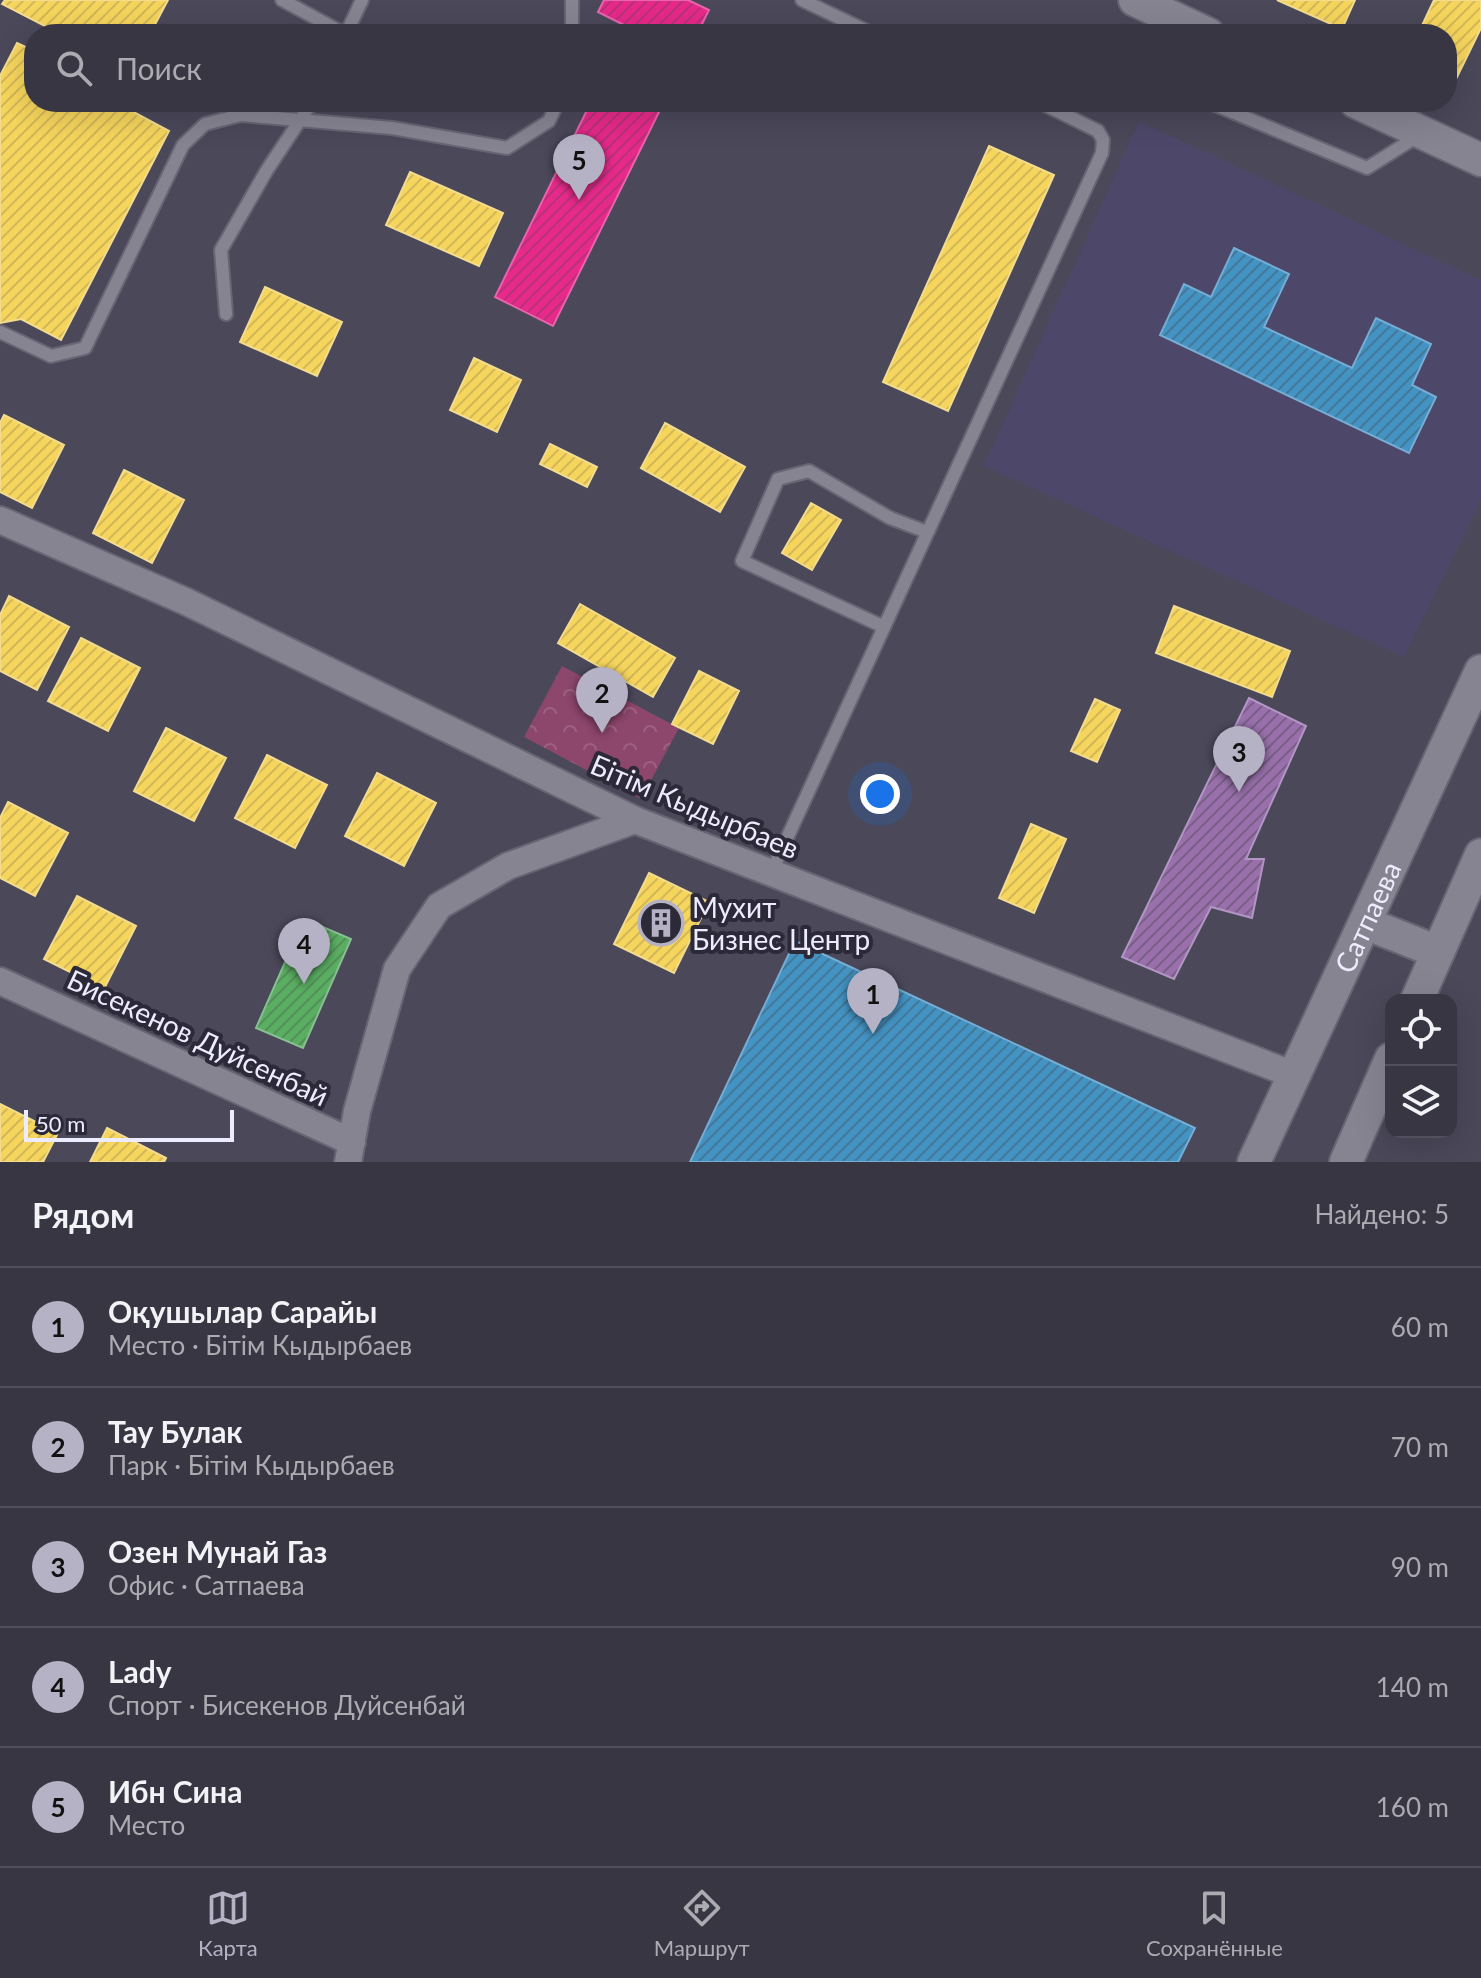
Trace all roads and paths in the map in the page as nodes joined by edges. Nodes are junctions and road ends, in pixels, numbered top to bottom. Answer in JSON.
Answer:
{"nodes":[{"id":1,"x":282,"y":0,"type":"edge"},
{"id":2,"x":362,"y":0,"type":"edge"},
{"id":3,"x":572,"y":0,"type":"edge"},
{"id":4,"x":802,"y":0,"type":"edge"},
{"id":5,"x":1135,"y":0,"type":"edge"},
{"id":6,"x":327,"y":24,"type":"edge"},
{"id":7,"x":351,"y":24,"type":"edge"},
{"id":8,"x":572,"y":24,"type":"edge"},
{"id":9,"x":852,"y":24,"type":"edge"},
{"id":10,"x":1188,"y":24,"type":"edge"},
{"id":11,"x":307,"y":112,"type":"edge"},
{"id":12,"x":553,"y":112,"type":"edge"},
{"id":13,"x":1059,"y":112,"type":"edge"},
{"id":14,"x":1232,"y":112,"type":"edge"},
{"id":15,"x":1378,"y":112,"type":"edge"},
{"id":16,"x":302,"y":121,"type":"junction"},
{"id":17,"x":1423,"y":133,"type":"junction"},
{"id":18,"x":1481,"y":160,"type":"edge"},
{"id":19,"x":226,"y":314,"type":"dead end"},
{"id":20,"x":0,"y":332,"type":"edge"},
{"id":21,"x":0,"y":520,"type":"edge"},
{"id":22,"x":927,"y":532,"type":"junction"},
{"id":23,"x":884,"y":627,"type":"junction"},
{"id":24,"x":1481,"y":671,"type":"edge"},
{"id":25,"x":635,"y":820,"type":"junction"},
{"id":26,"x":1481,"y":855,"type":"edge"},
{"id":27,"x":771,"y":873,"type":"junction"},
{"id":28,"x":1365,"y":923,"type":"junction"},
{"id":29,"x":1438,"y":952,"type":"junction"},
{"id":30,"x":0,"y":981,"type":"edge"},
{"id":31,"x":1420,"y":994,"type":"edge"},
{"id":32,"x":1388,"y":1066,"type":"edge"},
{"id":33,"x":1294,"y":1075,"type":"junction"},
{"id":34,"x":350,"y":1152,"type":"edge"},
{"id":35,"x":1254,"y":1162,"type":"edge"},
{"id":36,"x":1346,"y":1162,"type":"edge"}],
"edges":[{"from":1,"to":6,"type":"lane"},
{"from":2,"to":7,"type":"lane"},
{"from":3,"to":8,"type":"lane"},
{"from":4,"to":9,"type":"lane"},
{"from":5,"to":10,"type":"street"},
{"from":11,"to":16,"type":"lane"},
{"from":12,"to":16,"type":"lane"},
{"from":13,"to":22,"type":"lane"},
{"from":14,"to":17,"type":"lane"},
{"from":15,"to":17,"type":"street"},
{"from":16,"to":19,"type":"lane"},
{"from":16,"to":20,"type":"lane"},
{"from":17,"to":18,"type":"street"},
{"from":21,"to":25,"type":"street","name":"Бiтiм Кыдырбаев"},
{"from":22,"to":23,"type":"lane"},
{"from":22,"to":23,"type":"lane"},
{"from":23,"to":27,"type":"lane"},
{"from":24,"to":28,"type":"street","name":"Сатпаева"},
{"from":25,"to":27,"type":"street","name":"Бiтiм Кыдырбаев"},
{"from":25,"to":34,"type":"street"},
{"from":26,"to":29,"type":"street"},
{"from":27,"to":33,"type":"street","name":"Бiтiм Кыдырбаев"},
{"from":28,"to":29,"type":"street"},
{"from":28,"to":33,"type":"street","name":"Сатпаева"},
{"from":29,"to":31,"type":"street"},
{"from":30,"to":34,"type":"street","name":"Бисекенов Дуйсенбай"},
{"from":32,"to":36,"type":"street"},
{"from":33,"to":35,"type":"street","name":"Сатпаева"}]}
